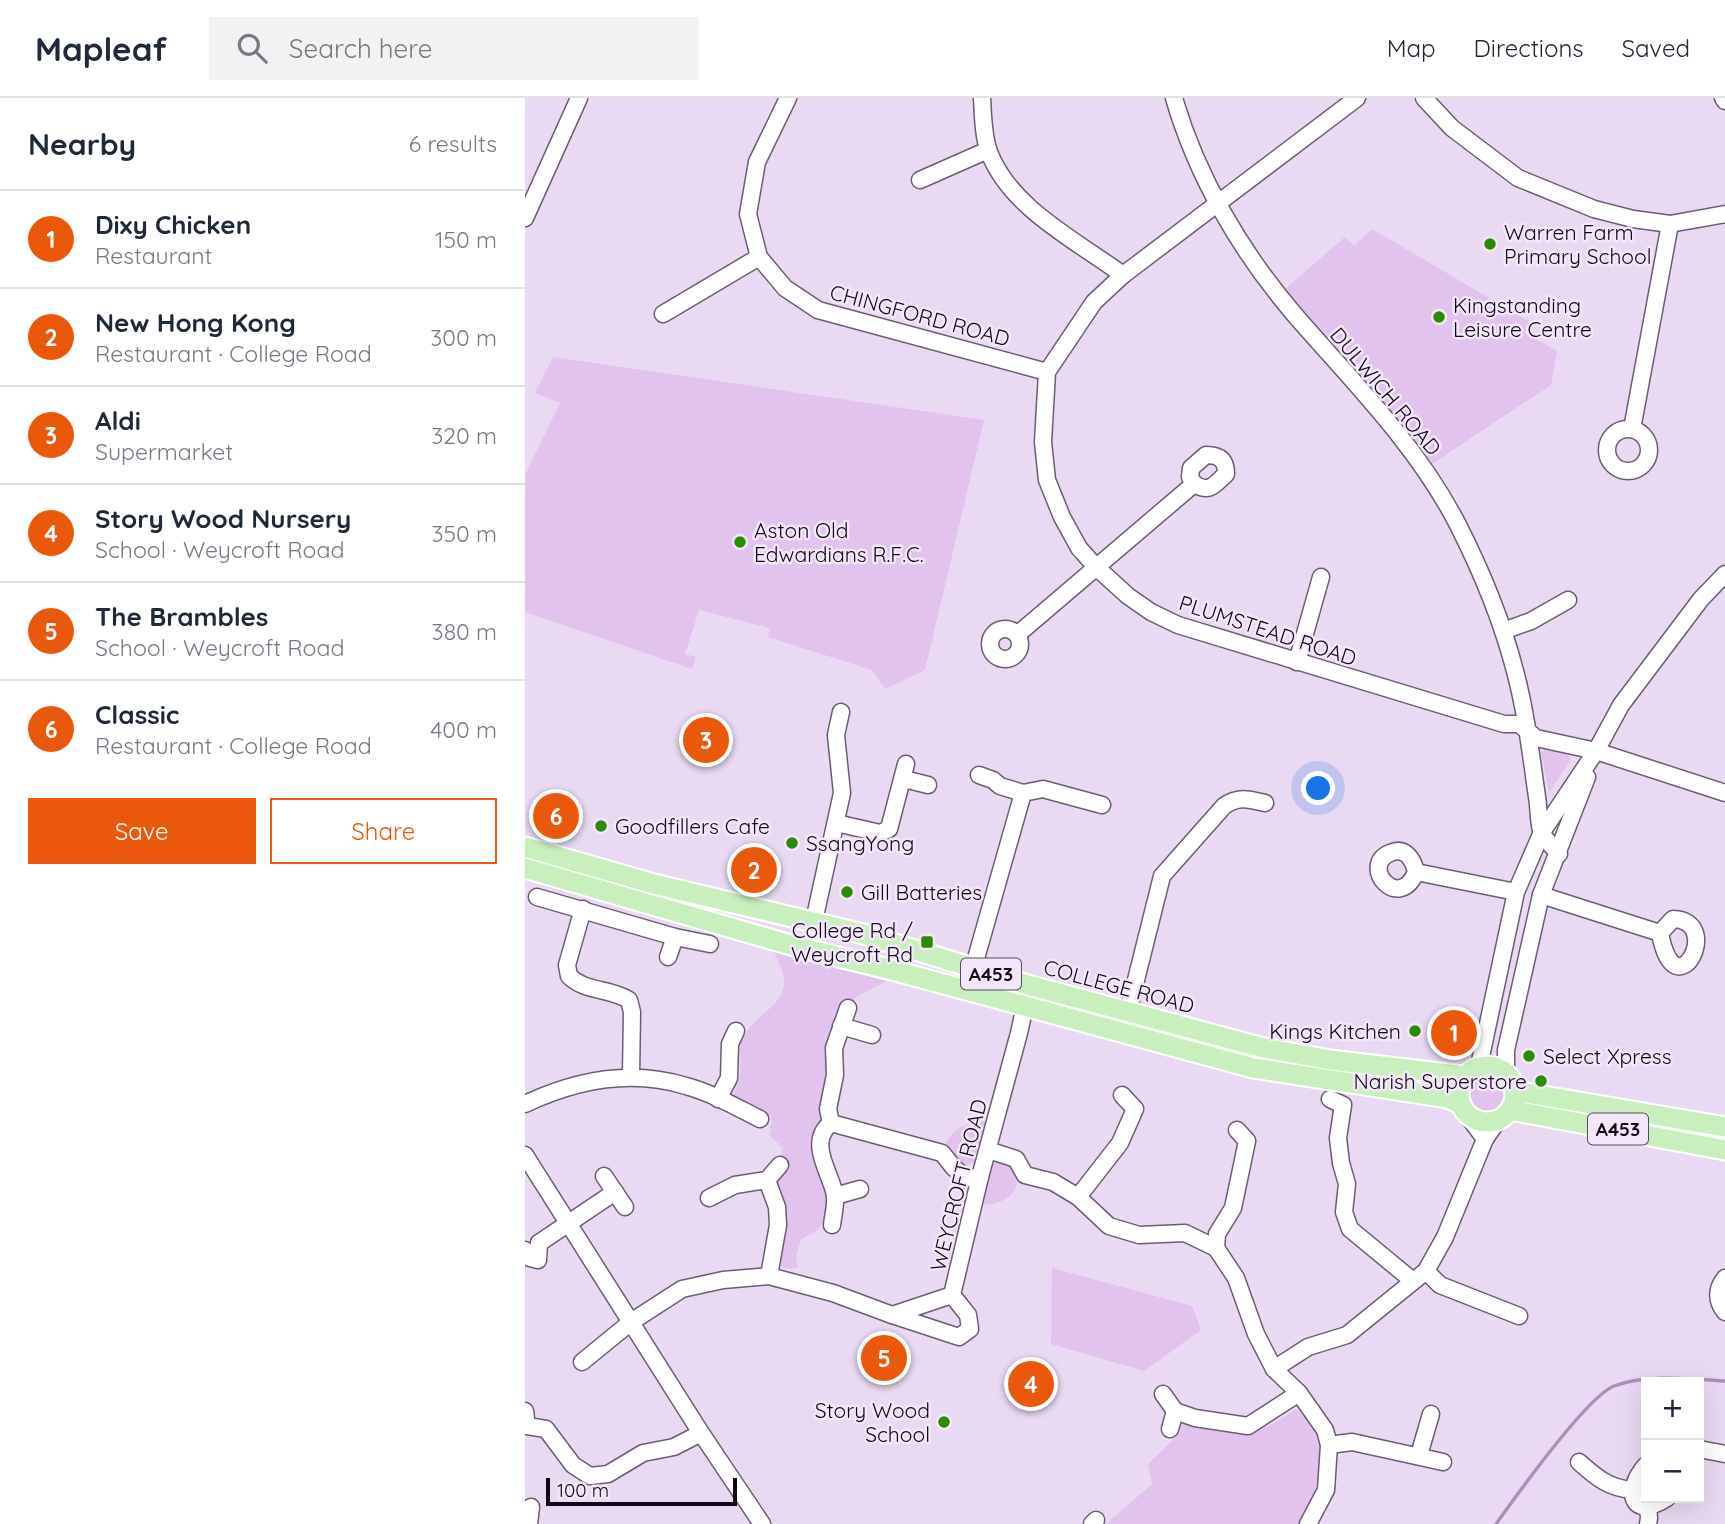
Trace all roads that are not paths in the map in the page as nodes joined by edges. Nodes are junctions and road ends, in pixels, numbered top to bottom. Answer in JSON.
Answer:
{"nodes":[{"id":1,"x":579,"y":98,"type":"edge"},
{"id":2,"x":788,"y":98,"type":"edge"},
{"id":3,"x":982,"y":98,"type":"edge"},
{"id":4,"x":1174,"y":98,"type":"edge"},
{"id":5,"x":1357,"y":98,"type":"edge"},
{"id":6,"x":1424,"y":98,"type":"edge"},
{"id":7,"x":988,"y":150,"type":"junction"},
{"id":8,"x":919,"y":180,"type":"dead end"},
{"id":9,"x":1217,"y":202,"type":"junction"},
{"id":10,"x":1725,"y":214,"type":"edge"},
{"id":11,"x":525,"y":218,"type":"edge"},
{"id":12,"x":1670,"y":224,"type":"junction"},
{"id":13,"x":759,"y":257,"type":"junction"},
{"id":14,"x":1123,"y":275,"type":"junction"},
{"id":15,"x":663,"y":314,"type":"dead end"},
{"id":16,"x":1047,"y":372,"type":"junction"},
{"id":17,"x":1632,"y":429,"type":"dead end"},
{"id":18,"x":1194,"y":484,"type":"dead end"},
{"id":19,"x":1095,"y":567,"type":"junction"},
{"id":20,"x":1725,"y":574,"type":"edge"},
{"id":21,"x":1321,"y":577,"type":"dead end"},
{"id":22,"x":1568,"y":600,"type":"dead end"},
{"id":23,"x":1503,"y":631,"type":"junction"},
{"id":24,"x":1018,"y":634,"type":"dead end"},
{"id":25,"x":1297,"y":663,"type":"junction"},
{"id":26,"x":841,"y":712,"type":"dead end"},
{"id":27,"x":1527,"y":730,"type":"junction"},
{"id":28,"x":1596,"y":751,"type":"junction"},
{"id":29,"x":979,"y":775,"type":"dead end"},
{"id":30,"x":928,"y":785,"type":"dead end"},
{"id":31,"x":1023,"y":793,"type":"junction"},
{"id":32,"x":1725,"y":793,"type":"edge"},
{"id":33,"x":1265,"y":803,"type":"dead end"},
{"id":34,"x":1102,"y":805,"type":"dead end"},
{"id":35,"x":836,"y":824,"type":"junction"},
{"id":36,"x":1542,"y":832,"type":"junction"},
{"id":37,"x":525,"y":847,"type":"edge"},
{"id":38,"x":1559,"y":854,"type":"junction"},
{"id":39,"x":525,"y":868,"type":"edge"},
{"id":40,"x":1416,"y":872,"type":"dead end"},
{"id":41,"x":1516,"y":892,"type":"junction"},
{"id":42,"x":1541,"y":895,"type":"junction"},
{"id":43,"x":537,"y":898,"type":"dead end"},
{"id":44,"x":583,"y":909,"type":"junction"},
{"id":45,"x":814,"y":921,"type":"junction"},
{"id":46,"x":1660,"y":933,"type":"dead end"},
{"id":47,"x":675,"y":937,"type":"junction"},
{"id":48,"x":710,"y":944,"type":"dead end"},
{"id":49,"x":669,"y":957,"type":"dead end"},
{"id":50,"x":973,"y":969,"type":"junction"},
{"id":51,"x":1025,"y":1006,"type":"junction"},
{"id":52,"x":848,"y":1008,"type":"dead end"},
{"id":53,"x":1128,"y":1012,"type":"junction"},
{"id":54,"x":841,"y":1026,"type":"junction"},
{"id":55,"x":736,"y":1031,"type":"dead end"},
{"id":56,"x":872,"y":1035,"type":"dead end"},
{"id":57,"x":1479,"y":1066,"type":"junction"},
{"id":58,"x":1506,"y":1072,"type":"junction"},
{"id":59,"x":631,"y":1076,"type":"junction"},
{"id":60,"x":1462,"y":1080,"type":"junction"},
{"id":61,"x":1122,"y":1095,"type":"dead end"},
{"id":62,"x":718,"y":1099,"type":"junction"},
{"id":63,"x":525,"y":1104,"type":"edge"},
{"id":64,"x":1360,"y":1104,"type":"dead end"},
{"id":65,"x":1508,"y":1107,"type":"junction"},
{"id":66,"x":1464,"y":1109,"type":"junction"},
{"id":67,"x":760,"y":1119,"type":"dead end"},
{"id":68,"x":831,"y":1123,"type":"junction"},
{"id":69,"x":1725,"y":1127,"type":"edge"},
{"id":70,"x":1264,"y":1137,"type":"dead end"},
{"id":71,"x":1485,"y":1139,"type":"junction"},
{"id":72,"x":988,"y":1150,"type":"junction"},
{"id":73,"x":1725,"y":1150,"type":"edge"},
{"id":74,"x":525,"y":1155,"type":"edge"},
{"id":75,"x":780,"y":1165,"type":"dead end"},
{"id":76,"x":604,"y":1176,"type":"dead end"},
{"id":77,"x":979,"y":1177,"type":"junction"},
{"id":78,"x":767,"y":1180,"type":"junction"},
{"id":79,"x":860,"y":1189,"type":"dead end"},
{"id":80,"x":615,"y":1192,"type":"junction"},
{"id":81,"x":835,"y":1196,"type":"junction"},
{"id":82,"x":1078,"y":1197,"type":"junction"},
{"id":83,"x":709,"y":1198,"type":"dead end"},
{"id":84,"x":625,"y":1207,"type":"dead end"},
{"id":85,"x":569,"y":1224,"type":"junction"},
{"id":86,"x":832,"y":1225,"type":"dead end"},
{"id":87,"x":530,"y":1243,"type":"edge"},
{"id":88,"x":1216,"y":1248,"type":"junction"},
{"id":89,"x":769,"y":1276,"type":"junction"},
{"id":90,"x":1419,"y":1276,"type":"junction"},
{"id":91,"x":1725,"y":1278,"type":"edge"},
{"id":92,"x":952,"y":1295,"type":"junction"},
{"id":93,"x":1725,"y":1312,"type":"edge"},
{"id":94,"x":892,"y":1315,"type":"junction"},
{"id":95,"x":1519,"y":1316,"type":"dead end"},
{"id":96,"x":631,"y":1322,"type":"junction"},
{"id":97,"x":582,"y":1362,"type":"dead end"},
{"id":98,"x":1274,"y":1369,"type":"junction"},
{"id":99,"x":1299,"y":1393,"type":"junction"},
{"id":100,"x":1163,"y":1394,"type":"dead end"},
{"id":101,"x":1175,"y":1411,"type":"junction"},
{"id":102,"x":1431,"y":1415,"type":"dead end"},
{"id":103,"x":526,"y":1422,"type":"edge"},
{"id":104,"x":1170,"y":1429,"type":"dead end"},
{"id":105,"x":701,"y":1433,"type":"junction"},
{"id":106,"x":1329,"y":1445,"type":"junction"},
{"id":107,"x":1704,"y":1450,"type":"edge"},
{"id":108,"x":1725,"y":1454,"type":"edge"},
{"id":109,"x":1419,"y":1455,"type":"junction"},
{"id":110,"x":1443,"y":1462,"type":"dead end"},
{"id":111,"x":1579,"y":1462,"type":"dead end"},
{"id":112,"x":1641,"y":1471,"type":"edge"},
{"id":113,"x":1632,"y":1490,"type":"junction"},
{"id":114,"x":1656,"y":1503,"type":"edge"},
{"id":115,"x":531,"y":1507,"type":"dead end"},
{"id":116,"x":1648,"y":1507,"type":"junction"},
{"id":117,"x":529,"y":1524,"type":"edge"},
{"id":118,"x":762,"y":1524,"type":"edge"},
{"id":119,"x":1308,"y":1524,"type":"edge"},
{"id":120,"x":1648,"y":1524,"type":"edge"}],
"edges":[{"from":1,"to":11,"type":"street"},
{"from":2,"to":13,"type":"street","name":"CHINGFORD ROAD"},
{"from":3,"to":7,"type":"street"},
{"from":4,"to":9,"type":"street","name":"DULWICH ROAD"},
{"from":5,"to":9,"type":"street"},
{"from":6,"to":12,"type":"street"},
{"from":7,"to":8,"type":"street"},
{"from":7,"to":14,"type":"street"},
{"from":9,"to":14,"type":"street"},
{"from":9,"to":23,"type":"street","name":"DULWICH ROAD"},
{"from":10,"to":12,"type":"street"},
{"from":12,"to":17,"type":"street"},
{"from":13,"to":15,"type":"street"},
{"from":13,"to":16,"type":"street","name":"CHINGFORD ROAD"},
{"from":14,"to":16,"type":"street"},
{"from":16,"to":19,"type":"street","name":"PLUMSTEAD ROAD"},
{"from":18,"to":19,"type":"street"},
{"from":19,"to":24,"type":"street"},
{"from":19,"to":25,"type":"street","name":"PLUMSTEAD ROAD"},
{"from":20,"to":28,"type":"street"},
{"from":21,"to":25,"type":"street"},
{"from":22,"to":23,"type":"street"},
{"from":23,"to":27,"type":"street","name":"DULWICH ROAD"},
{"from":25,"to":27,"type":"street","name":"PLUMSTEAD ROAD"},
{"from":26,"to":35,"type":"street"},
{"from":27,"to":28,"type":"street","name":"PLUMSTEAD ROAD"},
{"from":27,"to":36,"type":"street","name":"DULWICH ROAD"},
{"from":28,"to":32,"type":"street","name":"PLUMSTEAD ROAD"},
{"from":28,"to":36,"type":"street"},
{"from":28,"to":38,"type":"street"},
{"from":29,"to":31,"type":"street"},
{"from":30,"to":35,"type":"street"},
{"from":31,"to":34,"type":"street"},
{"from":31,"to":50,"type":"street"},
{"from":33,"to":53,"type":"street"},
{"from":35,"to":45,"type":"street"},
{"from":36,"to":38,"type":"street"},
{"from":36,"to":41,"type":"street"},
{"from":37,"to":45,"type":"main road","name":"COLLEGE ROAD","number":"A453"},
{"from":38,"to":42,"type":"street"},
{"from":39,"to":51,"type":"main road","name":"COLLEGE ROAD","number":"A453"},
{"from":40,"to":41,"type":"street"},
{"from":41,"to":57,"type":"street"},
{"from":42,"to":46,"type":"street"},
{"from":42,"to":58,"type":"street"},
{"from":43,"to":44,"type":"street"},
{"from":44,"to":47,"type":"street"},
{"from":44,"to":59,"type":"street"},
{"from":45,"to":50,"type":"main road","name":"COLLEGE ROAD","number":"A453"},
{"from":47,"to":48,"type":"street"},
{"from":47,"to":49,"type":"street"},
{"from":50,"to":53,"type":"main road","name":"COLLEGE ROAD","number":"A453"},
{"from":51,"to":66,"type":"main road","name":"COLLEGE ROAD","number":"A453"},
{"from":51,"to":72,"type":"street","name":"WEYCROFT ROAD"},
{"from":52,"to":54,"type":"street"},
{"from":53,"to":60,"type":"main road","name":"COLLEGE ROAD","number":"A453"},
{"from":54,"to":56,"type":"street"},
{"from":54,"to":68,"type":"street"},
{"from":55,"to":62,"type":"street"},
{"from":57,"to":58,"type":"main road"},
{"from":57,"to":60,"type":"main road"},
{"from":58,"to":65,"type":"main road"},
{"from":59,"to":62,"type":"street"},
{"from":59,"to":63,"type":"street"},
{"from":60,"to":66,"type":"main road"},
{"from":61,"to":82,"type":"street"},
{"from":62,"to":67,"type":"street"},
{"from":64,"to":90,"type":"street"},
{"from":65,"to":66,"type":"main road"},
{"from":65,"to":69,"type":"main road","number":"A453"},
{"from":65,"to":71,"type":"street"},
{"from":65,"to":73,"type":"main road","number":"A453"},
{"from":66,"to":71,"type":"street"},
{"from":68,"to":77,"type":"street"},
{"from":68,"to":81,"type":"street"},
{"from":70,"to":88,"type":"street"},
{"from":71,"to":90,"type":"street"},
{"from":72,"to":77,"type":"street","name":"WEYCROFT ROAD"},
{"from":72,"to":82,"type":"street"},
{"from":74,"to":85,"type":"street"},
{"from":75,"to":78,"type":"street"},
{"from":76,"to":80,"type":"street"},
{"from":77,"to":92,"type":"street","name":"WEYCROFT ROAD"},
{"from":78,"to":83,"type":"street"},
{"from":78,"to":89,"type":"street"},
{"from":79,"to":81,"type":"street"},
{"from":80,"to":84,"type":"street"},
{"from":80,"to":85,"type":"street"},
{"from":81,"to":86,"type":"street"},
{"from":82,"to":88,"type":"street"},
{"from":85,"to":87,"type":"street"},
{"from":85,"to":96,"type":"street"},
{"from":88,"to":98,"type":"street"},
{"from":89,"to":94,"type":"street"},
{"from":89,"to":96,"type":"street"},
{"from":90,"to":95,"type":"street"},
{"from":90,"to":98,"type":"street"},
{"from":91,"to":93,"type":"street"},
{"from":92,"to":94,"type":"street"},
{"from":92,"to":94,"type":"street","name":"WEYCROFT ROAD"},
{"from":96,"to":97,"type":"street"},
{"from":96,"to":105,"type":"street"},
{"from":98,"to":99,"type":"street"},
{"from":99,"to":101,"type":"street"},
{"from":99,"to":106,"type":"street"},
{"from":100,"to":101,"type":"street"},
{"from":101,"to":104,"type":"street"},
{"from":102,"to":109,"type":"street"},
{"from":103,"to":105,"type":"street"},
{"from":105,"to":118,"type":"street"},
{"from":106,"to":109,"type":"street"},
{"from":106,"to":119,"type":"street"},
{"from":107,"to":108,"type":"street"},
{"from":109,"to":110,"type":"street"},
{"from":111,"to":113,"type":"street"},
{"from":112,"to":113,"type":"street"},
{"from":113,"to":116,"type":"street"},
{"from":114,"to":116,"type":"street"},
{"from":115,"to":117,"type":"street"},
{"from":116,"to":120,"type":"street"}]}
